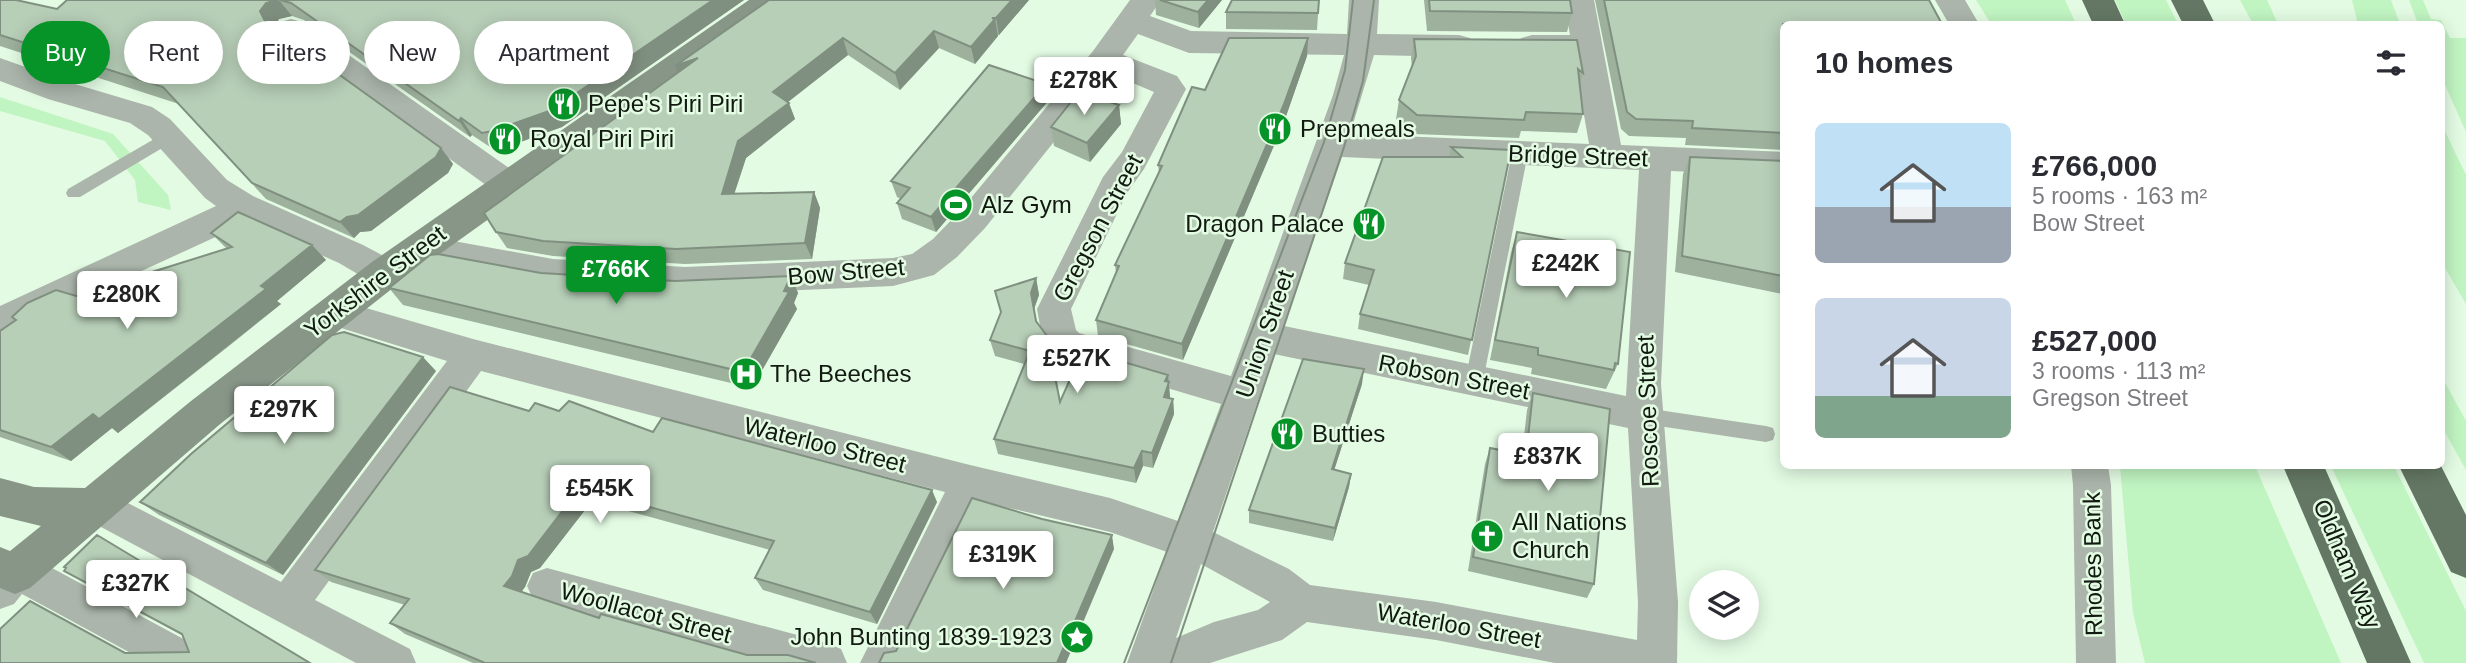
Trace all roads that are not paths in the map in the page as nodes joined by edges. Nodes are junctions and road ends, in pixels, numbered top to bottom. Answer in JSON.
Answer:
{"nodes":[{"id":1,"x":772,"y":0,"type":"edge"},
{"id":2,"x":1364,"y":0,"type":"edge"},
{"id":3,"x":1580,"y":0,"type":"edge"},
{"id":4,"x":1950,"y":0,"type":"edge"},
{"id":5,"x":2098,"y":0,"type":"edge"},
{"id":6,"x":2187,"y":0,"type":"edge"},
{"id":7,"x":1140,"y":11,"type":"edge"},
{"id":8,"x":1962,"y":21,"type":"edge"},
{"id":9,"x":2108,"y":21,"type":"edge"},
{"id":10,"x":2198,"y":21,"type":"edge"},
{"id":11,"x":1361,"y":46,"type":"junction"},
{"id":12,"x":1587,"y":46,"type":"junction"},
{"id":13,"x":1104,"y":59,"type":"junction"},
{"id":14,"x":0,"y":69,"type":"edge"},
{"id":15,"x":350,"y":71,"type":"edge"},
{"id":16,"x":168,"y":137,"type":"junction"},
{"id":17,"x":1330,"y":145,"type":"junction"},
{"id":18,"x":1520,"y":153,"type":"junction"},
{"id":19,"x":1607,"y":157,"type":"junction"},
{"id":20,"x":1653,"y":159,"type":"junction"},
{"id":21,"x":1780,"y":164,"type":"edge"},
{"id":22,"x":508,"y":184,"type":"junction"},
{"id":23,"x":74,"y":193,"type":"dead end"},
{"id":24,"x":241,"y":205,"type":"junction"},
{"id":25,"x":425,"y":243,"type":"junction"},
{"id":26,"x":385,"y":272,"type":"junction"},
{"id":27,"x":338,"y":309,"type":"junction"},
{"id":28,"x":0,"y":322,"type":"edge"},
{"id":29,"x":1264,"y":337,"type":"junction"},
{"id":30,"x":473,"y":354,"type":"junction"},
{"id":31,"x":1474,"y":381,"type":"junction"},
{"id":32,"x":1243,"y":395,"type":"junction"},
{"id":33,"x":1645,"y":416,"type":"junction"},
{"id":34,"x":1766,"y":434,"type":"dead end"},
{"id":35,"x":2089,"y":469,"type":"edge"},
{"id":36,"x":2305,"y":469,"type":"edge"},
{"id":37,"x":2422,"y":469,"type":"edge"},
{"id":38,"x":970,"y":482,"type":"junction"},
{"id":39,"x":0,"y":497,"type":"edge"},
{"id":40,"x":92,"y":508,"type":"junction"},
{"id":41,"x":1190,"y":541,"type":"junction"},
{"id":42,"x":2466,"y":558,"type":"edge"},
{"id":43,"x":5,"y":578,"type":"edge"},
{"id":44,"x":547,"y":586,"type":"dead end"},
{"id":45,"x":1302,"y":603,"type":"junction"},
{"id":46,"x":286,"y":607,"type":"junction"},
{"id":47,"x":188,"y":663,"type":"edge"},
{"id":48,"x":396,"y":663,"type":"edge"},
{"id":49,"x":827,"y":663,"type":"edge"},
{"id":50,"x":880,"y":663,"type":"edge"},
{"id":51,"x":1147,"y":663,"type":"edge"},
{"id":52,"x":1165,"y":663,"type":"edge"},
{"id":53,"x":1657,"y":663,"type":"edge"},
{"id":54,"x":2095,"y":663,"type":"edge"},
{"id":55,"x":2389,"y":663,"type":"edge"}],
"edges":[{"from":1,"to":22,"type":"main road","name":"Yorkshire Street"},
{"from":2,"to":11,"type":"street","name":"Union Street"},
{"from":3,"to":12,"type":"street"},
{"from":4,"to":8,"type":"street"},
{"from":5,"to":9,"type":"highway"},
{"from":6,"to":10,"type":"highway"},
{"from":7,"to":11,"type":"street"},
{"from":7,"to":13,"type":"street","name":"Bow Street"},
{"from":11,"to":12,"type":"street"},
{"from":11,"to":17,"type":"street","name":"Union Street"},
{"from":12,"to":19,"type":"street"},
{"from":13,"to":25,"type":"street","name":"Bow Street"},
{"from":13,"to":32,"type":"street","name":"Gregson Street"},
{"from":14,"to":16,"type":"street"},
{"from":15,"to":22,"type":"street"},
{"from":16,"to":23,"type":"lane"},
{"from":16,"to":24,"type":"street"},
{"from":17,"to":18,"type":"street","name":"Bridge Street"},
{"from":17,"to":29,"type":"street","name":"Union Street"},
{"from":18,"to":19,"type":"street","name":"Bridge Street"},
{"from":18,"to":31,"type":"lane"},
{"from":19,"to":20,"type":"street","name":"Bridge Street"},
{"from":20,"to":21,"type":"street","name":"Bridge Street"},
{"from":20,"to":33,"type":"street","name":"Roscoe Street"},
{"from":22,"to":25,"type":"main road","name":"Yorkshire Street"},
{"from":24,"to":26,"type":"street"},
{"from":24,"to":28,"type":"street"},
{"from":25,"to":26,"type":"main road","name":"Yorkshire Street"},
{"from":26,"to":27,"type":"main road","name":"Yorkshire Street"},
{"from":27,"to":30,"type":"street","name":"Waterloo Street"},
{"from":27,"to":40,"type":"main road","name":"Yorkshire Street"},
{"from":29,"to":31,"type":"street","name":"Robson Street"},
{"from":29,"to":32,"type":"street","name":"Union Street"},
{"from":30,"to":38,"type":"street","name":"Waterloo Street"},
{"from":30,"to":46,"type":"street"},
{"from":31,"to":33,"type":"street","name":"Robson Street"},
{"from":32,"to":41,"type":"street","name":"Union Street"},
{"from":33,"to":34,"type":"lane"},
{"from":33,"to":53,"type":"street","name":"Roscoe Street"},
{"from":35,"to":54,"type":"street","name":"Rhodes Bank"},
{"from":36,"to":55,"type":"highway","name":"Oldham Way"},
{"from":37,"to":42,"type":"highway"},
{"from":38,"to":41,"type":"street","name":"Waterloo Street"},
{"from":38,"to":50,"type":"street"},
{"from":39,"to":40,"type":"main road"},
{"from":40,"to":43,"type":"main road","name":"Yorkshire Street"},
{"from":40,"to":46,"type":"street"},
{"from":41,"to":45,"type":"street","name":"Waterloo Street"},
{"from":41,"to":51,"type":"street","name":"Union Street"},
{"from":43,"to":47,"type":"street"},
{"from":44,"to":49,"type":"street","name":"Woollacot Street"},
{"from":45,"to":52,"type":"street"},
{"from":45,"to":53,"type":"street","name":"Waterloo Street"},
{"from":46,"to":48,"type":"street"}]}
